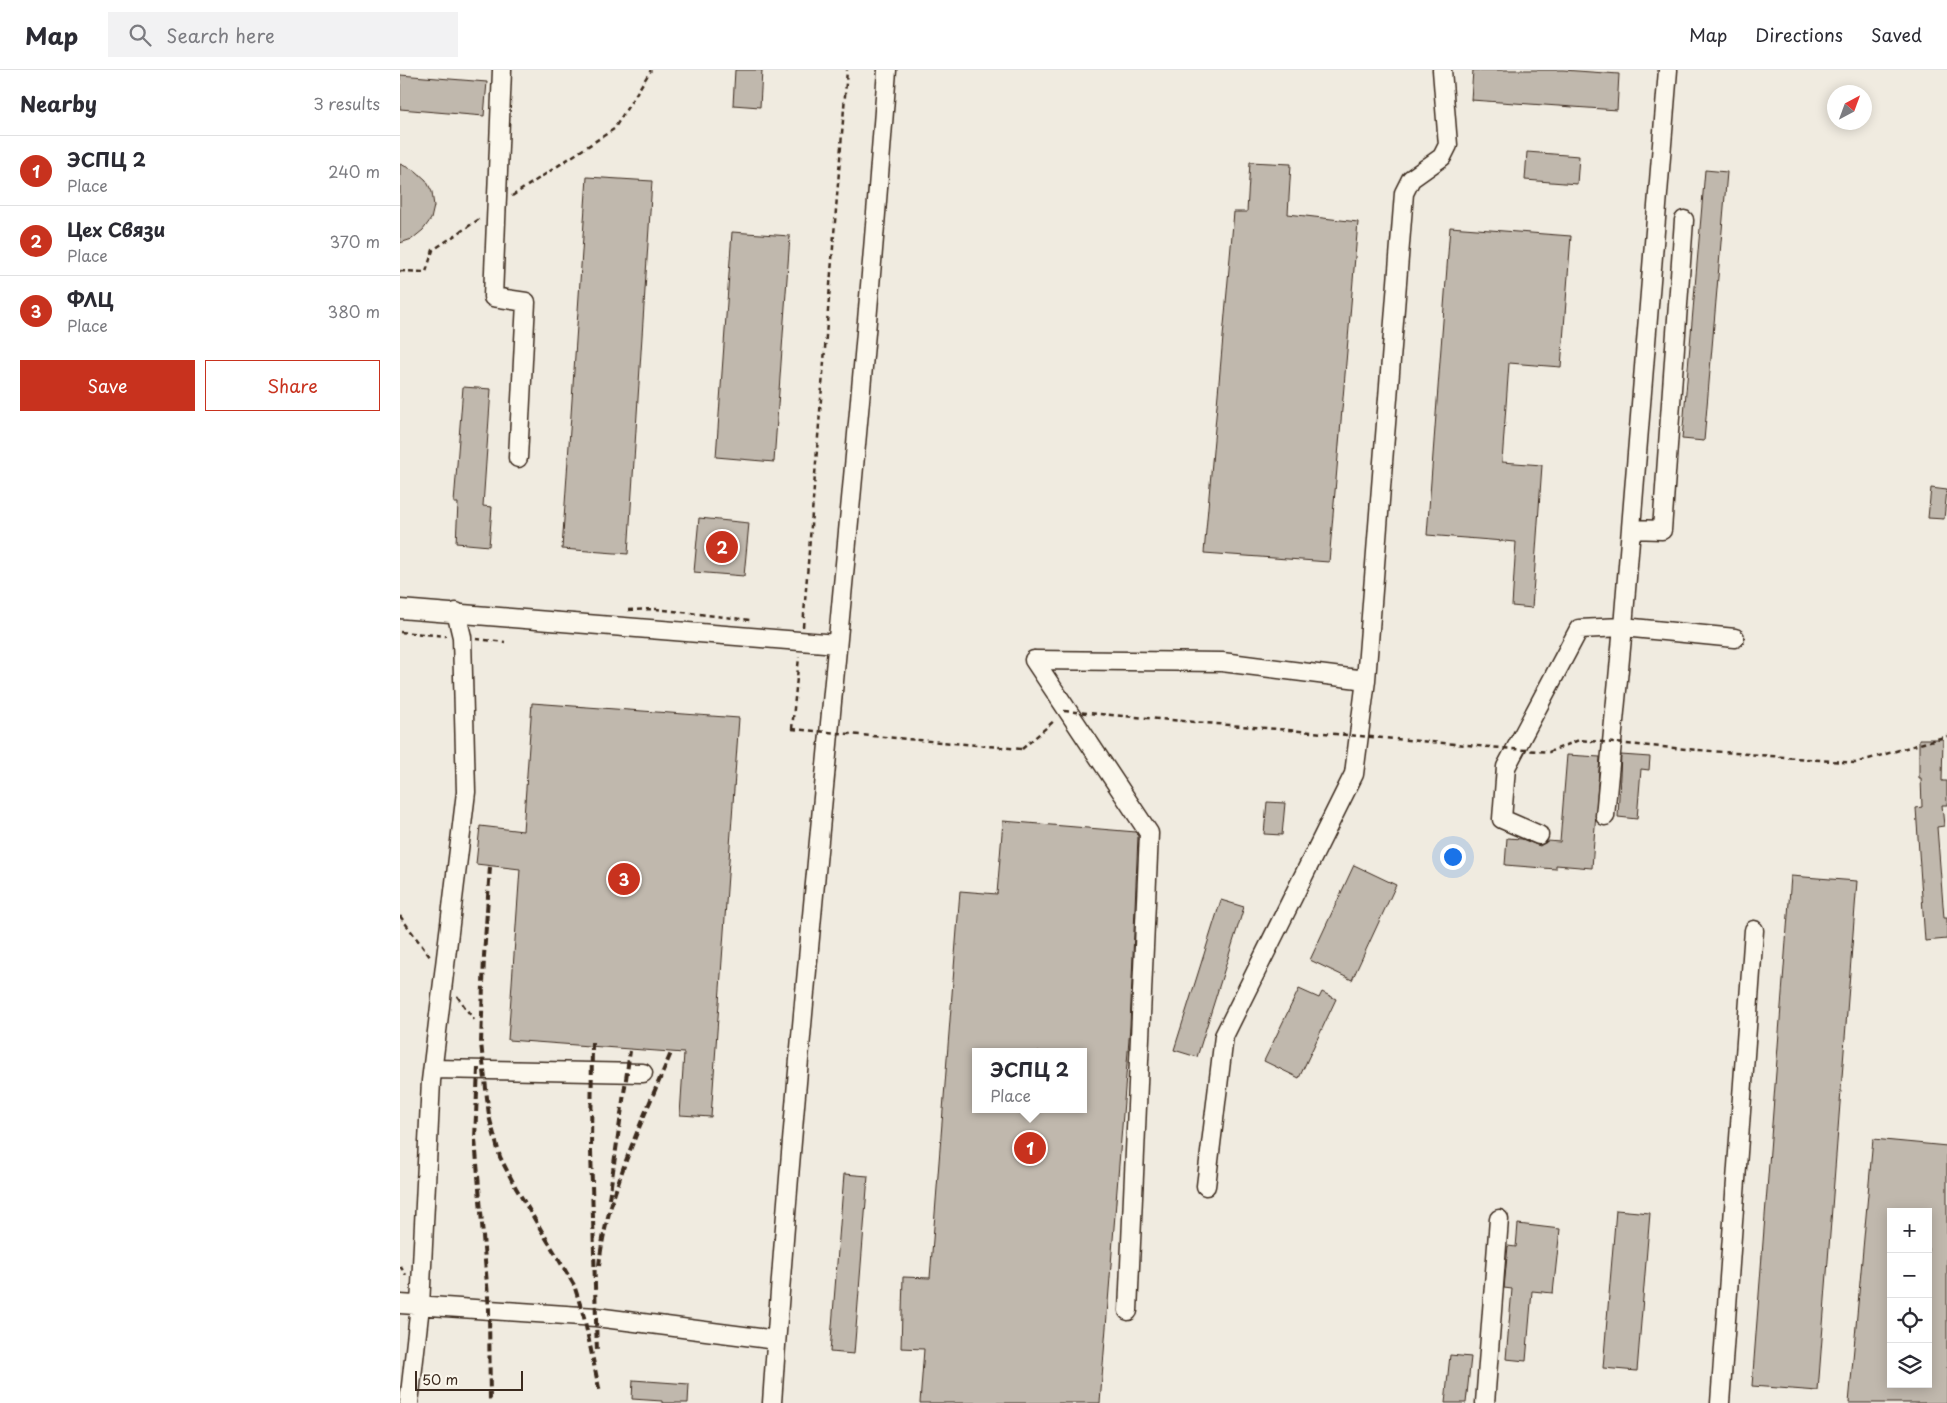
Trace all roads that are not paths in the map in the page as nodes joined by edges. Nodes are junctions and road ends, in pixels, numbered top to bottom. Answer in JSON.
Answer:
{"nodes":[{"id":1,"x":502,"y":70,"type":"edge"},
{"id":2,"x":887,"y":70,"type":"edge"},
{"id":3,"x":1442,"y":70,"type":"edge"},
{"id":4,"x":1668,"y":70,"type":"edge"},
{"id":5,"x":1684,"y":220,"type":"dead end"},
{"id":6,"x":518,"y":458,"type":"dead end"},
{"id":7,"x":1631,"y":529,"type":"junction"},
{"id":8,"x":400,"y":609,"type":"edge"},
{"id":9,"x":456,"y":612,"type":"junction"},
{"id":10,"x":1623,"y":627,"type":"junction"},
{"id":11,"x":1735,"y":638,"type":"dead end"},
{"id":12,"x":837,"y":644,"type":"junction"},
{"id":13,"x":1366,"y":680,"type":"junction"},
{"id":14,"x":1605,"y":816,"type":"dead end"},
{"id":15,"x":1539,"y":835,"type":"dead end"},
{"id":16,"x":1754,"y":930,"type":"dead end"},
{"id":17,"x":433,"y":1069,"type":"junction"},
{"id":18,"x":644,"y":1073,"type":"dead end"},
{"id":19,"x":1206,"y":1186,"type":"dead end"},
{"id":20,"x":1499,"y":1219,"type":"dead end"},
{"id":21,"x":400,"y":1304,"type":"edge"},
{"id":22,"x":420,"y":1306,"type":"junction"},
{"id":23,"x":1128,"y":1312,"type":"dead end"},
{"id":24,"x":776,"y":1340,"type":"junction"},
{"id":25,"x":409,"y":1403,"type":"edge"},
{"id":26,"x":772,"y":1403,"type":"edge"},
{"id":27,"x":1485,"y":1403,"type":"edge"},
{"id":28,"x":1720,"y":1403,"type":"edge"}],
"edges":[{"from":1,"to":6,"type":"street"},
{"from":2,"to":12,"type":"street"},
{"from":3,"to":13,"type":"street"},
{"from":4,"to":7,"type":"street"},
{"from":5,"to":7,"type":"street"},
{"from":7,"to":10,"type":"street"},
{"from":8,"to":9,"type":"street"},
{"from":9,"to":12,"type":"street"},
{"from":9,"to":17,"type":"street"},
{"from":10,"to":11,"type":"street"},
{"from":10,"to":14,"type":"street"},
{"from":10,"to":15,"type":"street"},
{"from":12,"to":24,"type":"street"},
{"from":13,"to":19,"type":"street"},
{"from":13,"to":23,"type":"street"},
{"from":16,"to":28,"type":"street"},
{"from":17,"to":18,"type":"street"},
{"from":17,"to":22,"type":"street"},
{"from":20,"to":27,"type":"street"},
{"from":21,"to":22,"type":"street"},
{"from":22,"to":24,"type":"street"},
{"from":22,"to":25,"type":"street"},
{"from":24,"to":26,"type":"street"}]}
